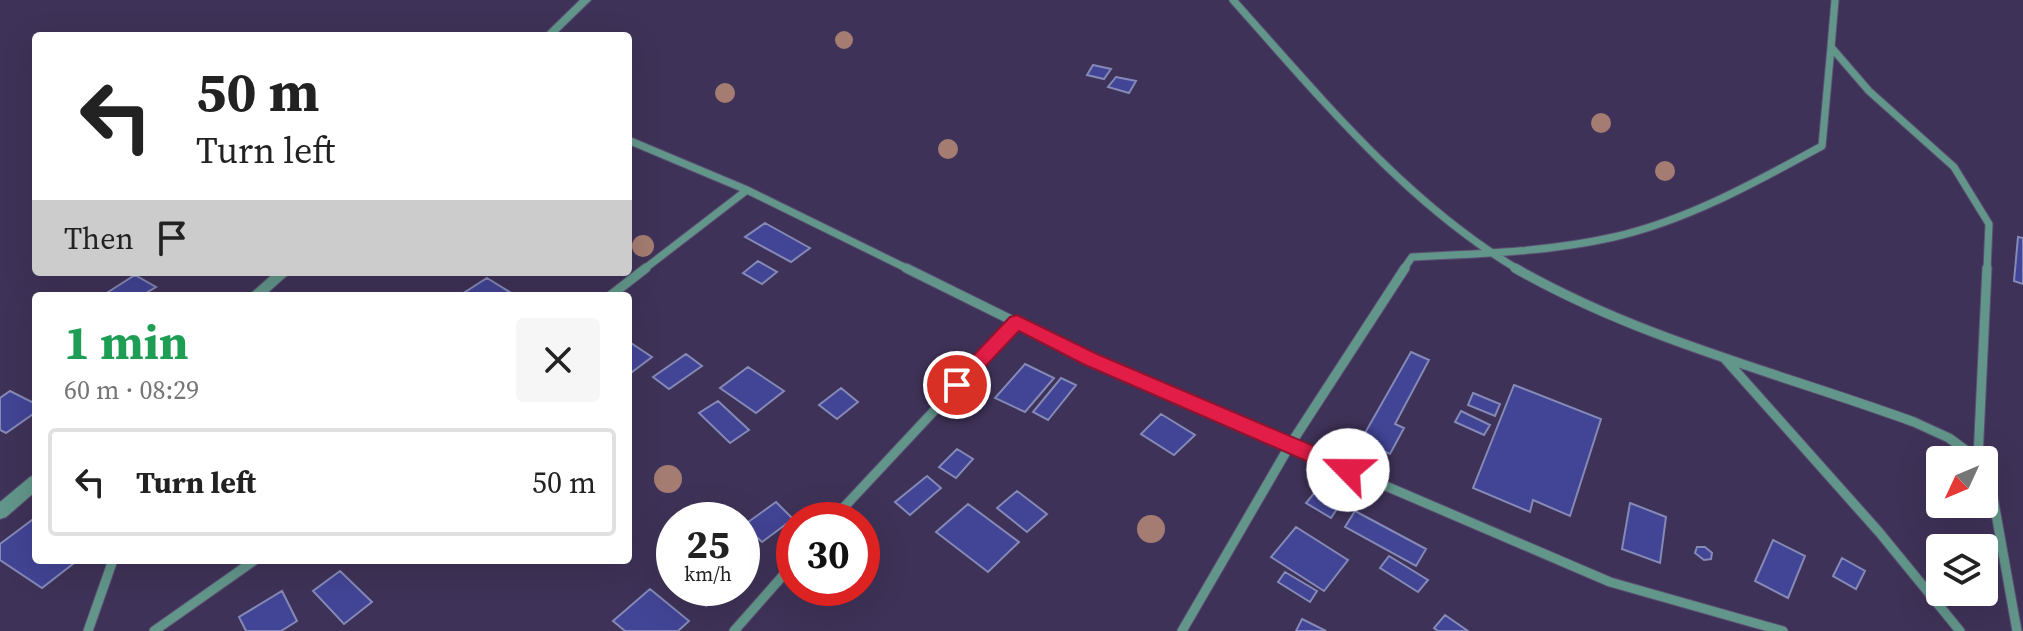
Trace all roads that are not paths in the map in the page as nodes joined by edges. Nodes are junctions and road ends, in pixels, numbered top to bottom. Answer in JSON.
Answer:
{"nodes":[{"id":1,"x":586,"y":0,"type":"edge"},
{"id":2,"x":1233,"y":0,"type":"edge"},
{"id":3,"x":1835,"y":0,"type":"edge"},
{"id":4,"x":552,"y":32,"type":"edge"},
{"id":5,"x":1831,"y":47,"type":"junction"},
{"id":6,"x":632,"y":142,"type":"edge"},
{"id":7,"x":747,"y":190,"type":"junction"},
{"id":8,"x":1492,"y":253,"type":"junction"},
{"id":9,"x":279,"y":276,"type":"edge"},
{"id":10,"x":260,"y":292,"type":"edge"},
{"id":11,"x":615,"y":292,"type":"edge"},
{"id":12,"x":1017,"y":322,"type":"junction"},
{"id":13,"x":1723,"y":357,"type":"junction"},
{"id":14,"x":1290,"y":445,"type":"junction"},
{"id":15,"x":1960,"y":446,"type":"edge"},
{"id":16,"x":1979,"y":446,"type":"edge"},
{"id":17,"x":32,"y":485,"type":"edge"},
{"id":18,"x":849,"y":502,"type":"edge"},
{"id":19,"x":0,"y":512,"type":"edge"},
{"id":20,"x":1997,"y":518,"type":"edge"},
{"id":21,"x":112,"y":564,"type":"edge"},
{"id":22,"x":249,"y":564,"type":"edge"},
{"id":23,"x":776,"y":583,"type":"edge"},
{"id":24,"x":88,"y":631,"type":"edge"},
{"id":25,"x":154,"y":631,"type":"edge"},
{"id":26,"x":734,"y":631,"type":"edge"},
{"id":27,"x":1182,"y":631,"type":"edge"},
{"id":28,"x":1783,"y":631,"type":"edge"},
{"id":29,"x":1960,"y":631,"type":"edge"},
{"id":30,"x":2017,"y":631,"type":"edge"}],
"edges":[{"from":1,"to":4,"type":"street"},
{"from":2,"to":8,"type":"street"},
{"from":3,"to":5,"type":"street"},
{"from":5,"to":8,"type":"street"},
{"from":5,"to":16,"type":"street"},
{"from":6,"to":7,"type":"street"},
{"from":7,"to":11,"type":"street"},
{"from":7,"to":12,"type":"street"},
{"from":8,"to":13,"type":"street"},
{"from":8,"to":14,"type":"street"},
{"from":9,"to":10,"type":"street"},
{"from":12,"to":14,"type":"street"},
{"from":12,"to":18,"type":"street"},
{"from":13,"to":15,"type":"street"},
{"from":13,"to":29,"type":"street"},
{"from":14,"to":27,"type":"street"},
{"from":14,"to":28,"type":"street"},
{"from":17,"to":19,"type":"street"},
{"from":20,"to":30,"type":"street"},
{"from":21,"to":24,"type":"street"},
{"from":22,"to":25,"type":"street"},
{"from":23,"to":26,"type":"street"}]}
